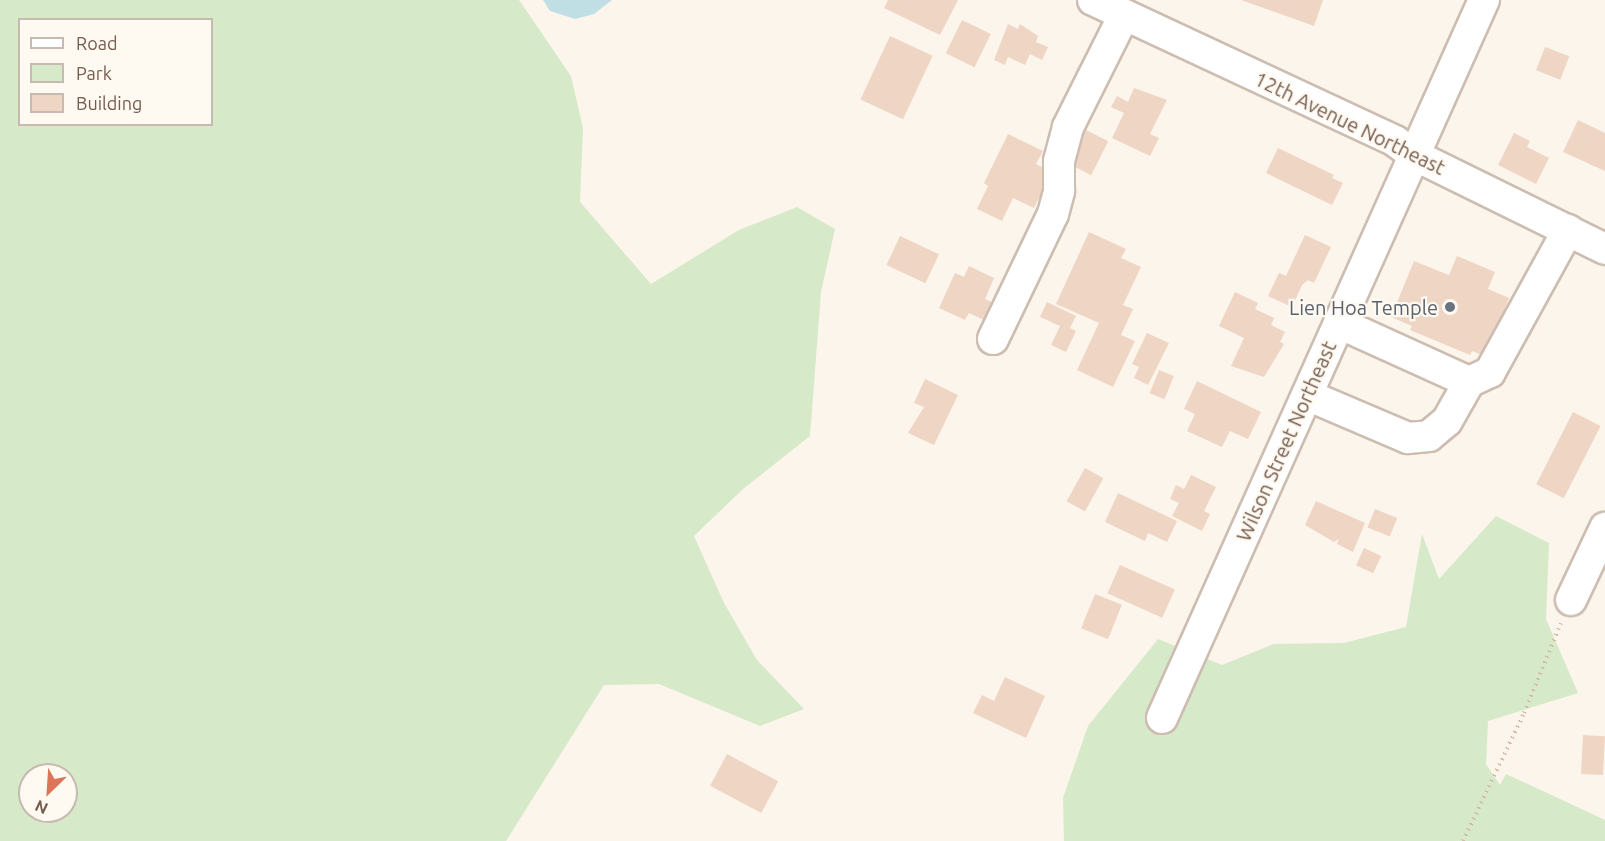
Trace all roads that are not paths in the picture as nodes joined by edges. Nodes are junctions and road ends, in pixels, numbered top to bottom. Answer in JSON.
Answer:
{"nodes":[{"id":1,"x":1094,"y":0,"type":"edge"},
{"id":2,"x":1484,"y":0,"type":"edge"},
{"id":3,"x":1124,"y":15,"type":"junction"},
{"id":4,"x":1414,"y":155,"type":"junction"},
{"id":5,"x":1568,"y":230,"type":"junction"},
{"id":6,"x":1605,"y":249,"type":"edge"},
{"id":7,"x":1339,"y":323,"type":"junction"},
{"id":8,"x":993,"y":339,"type":"dead end"},
{"id":9,"x":1469,"y":382,"type":"junction"},
{"id":10,"x":1307,"y":395,"type":"junction"},
{"id":11,"x":1605,"y":528,"type":"edge"},
{"id":12,"x":1571,"y":600,"type":"road end"},
{"id":13,"x":1162,"y":718,"type":"dead end"}],
"edges":[{"from":1,"to":3,"type":"street","name":"12th Avenue Northeast"},
{"from":2,"to":4,"type":"street","name":"Wilson Street Northeast"},
{"from":3,"to":4,"type":"street","name":"12th Avenue Northeast"},
{"from":3,"to":8,"type":"street"},
{"from":4,"to":5,"type":"street","name":"12th Avenue Northeast"},
{"from":4,"to":7,"type":"street","name":"Wilson Street Northeast"},
{"from":5,"to":6,"type":"street","name":"12th Avenue Northeast"},
{"from":5,"to":9,"type":"street"},
{"from":7,"to":9,"type":"street"},
{"from":7,"to":10,"type":"street","name":"Wilson Street Northeast"},
{"from":9,"to":10,"type":"street"},
{"from":10,"to":13,"type":"street","name":"Wilson Street Northeast"},
{"from":11,"to":12,"type":"street"}]}
